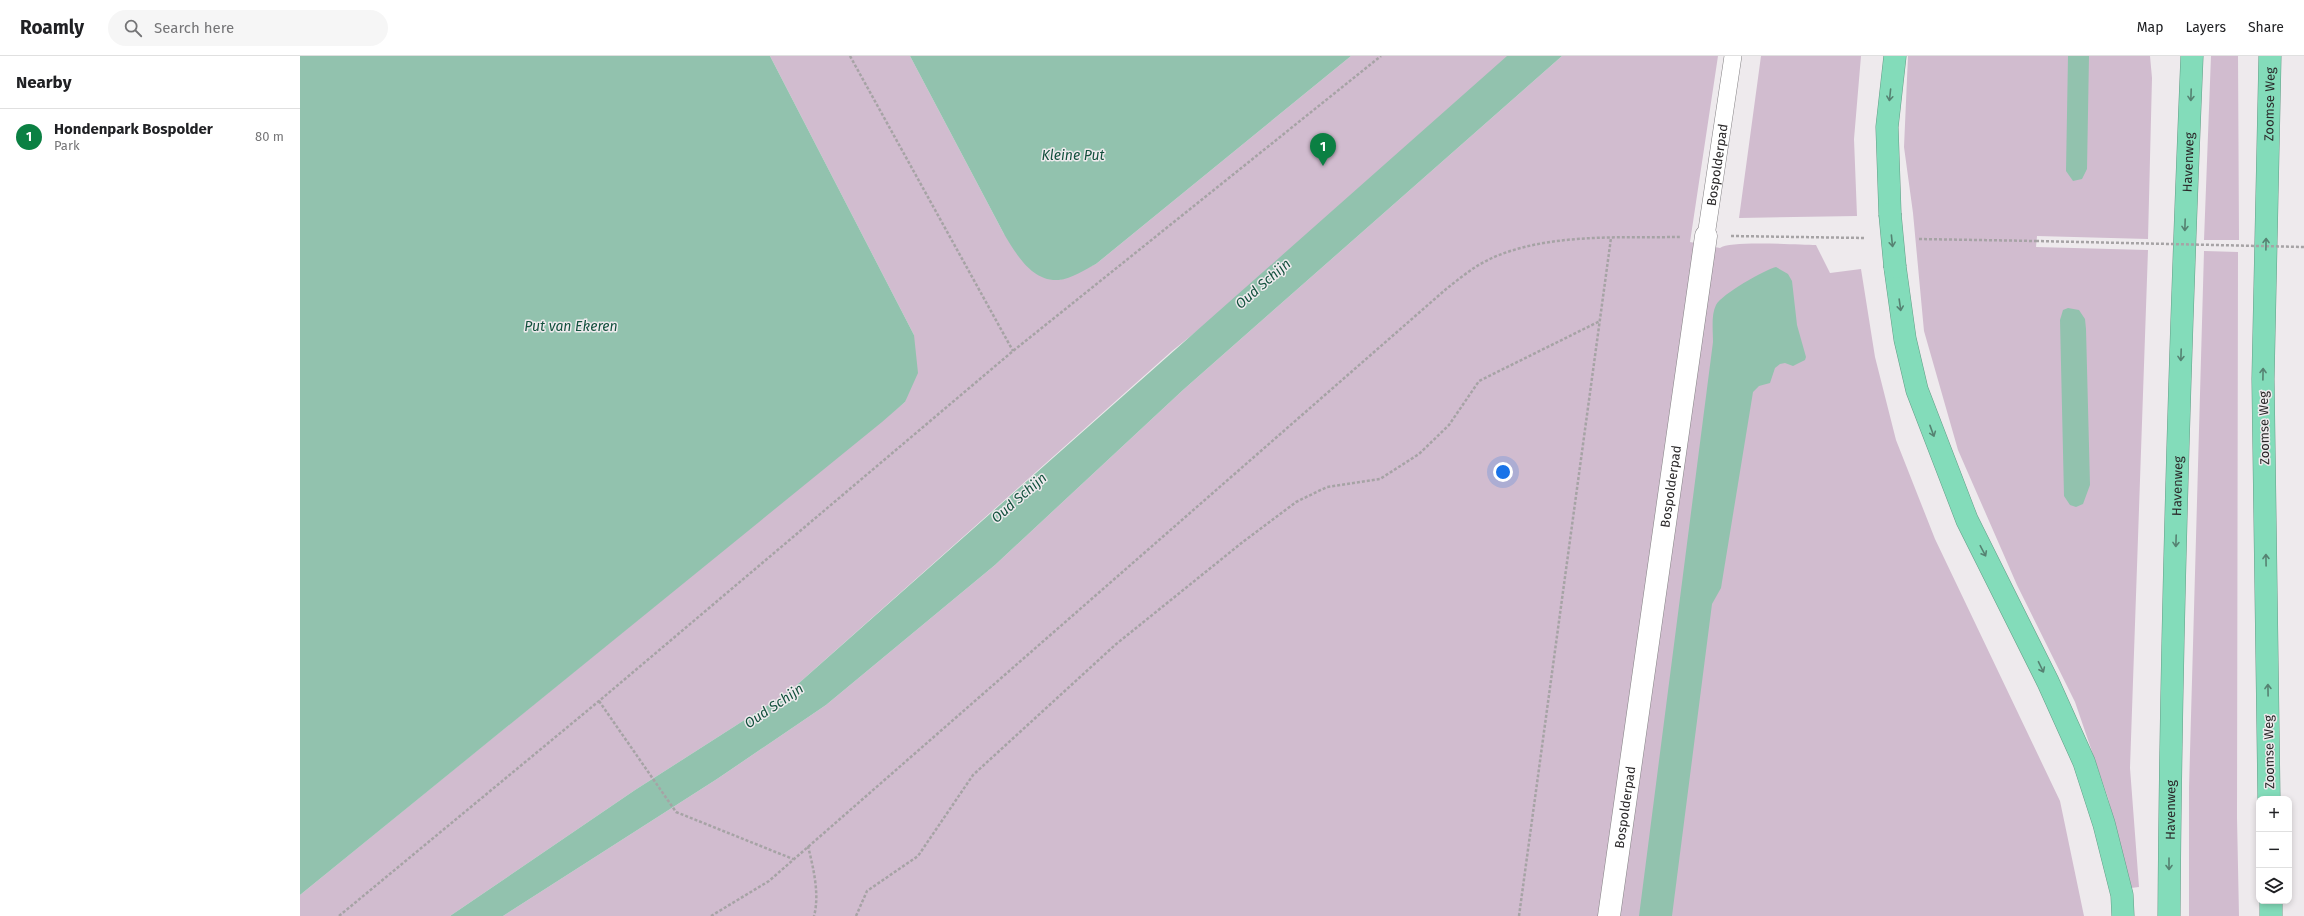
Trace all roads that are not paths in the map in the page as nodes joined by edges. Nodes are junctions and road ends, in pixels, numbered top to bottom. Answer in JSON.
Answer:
{"nodes":[{"id":1,"x":1732,"y":56,"type":"edge"},
{"id":2,"x":1895,"y":56,"type":"edge"},
{"id":3,"x":2192,"y":56,"type":"edge"},
{"id":4,"x":2270,"y":56,"type":"edge"},
{"id":5,"x":1706,"y":236,"type":"joint"},
{"id":6,"x":2269,"y":796,"type":"edge"},
{"id":7,"x":2271,"y":904,"type":"edge"},
{"id":8,"x":1609,"y":916,"type":"edge"},
{"id":9,"x":2123,"y":916,"type":"edge"},
{"id":10,"x":2169,"y":916,"type":"edge"},
{"id":11,"x":2271,"y":916,"type":"edge"}],
"edges":[{"from":1,"to":5,"type":"lane","name":"Bospolderpad"},
{"from":2,"to":9,"type":"highway","one_way":true,"bridge":true},
{"from":3,"to":10,"type":"highway","name":"Havenweg","one_way":true},
{"from":6,"to":4,"type":"highway","name":"Zoomse Weg","one_way":true},
{"from":5,"to":8,"type":"street","name":"Bospolderpad"},
{"from":7,"to":11,"type":"highway"}]}
